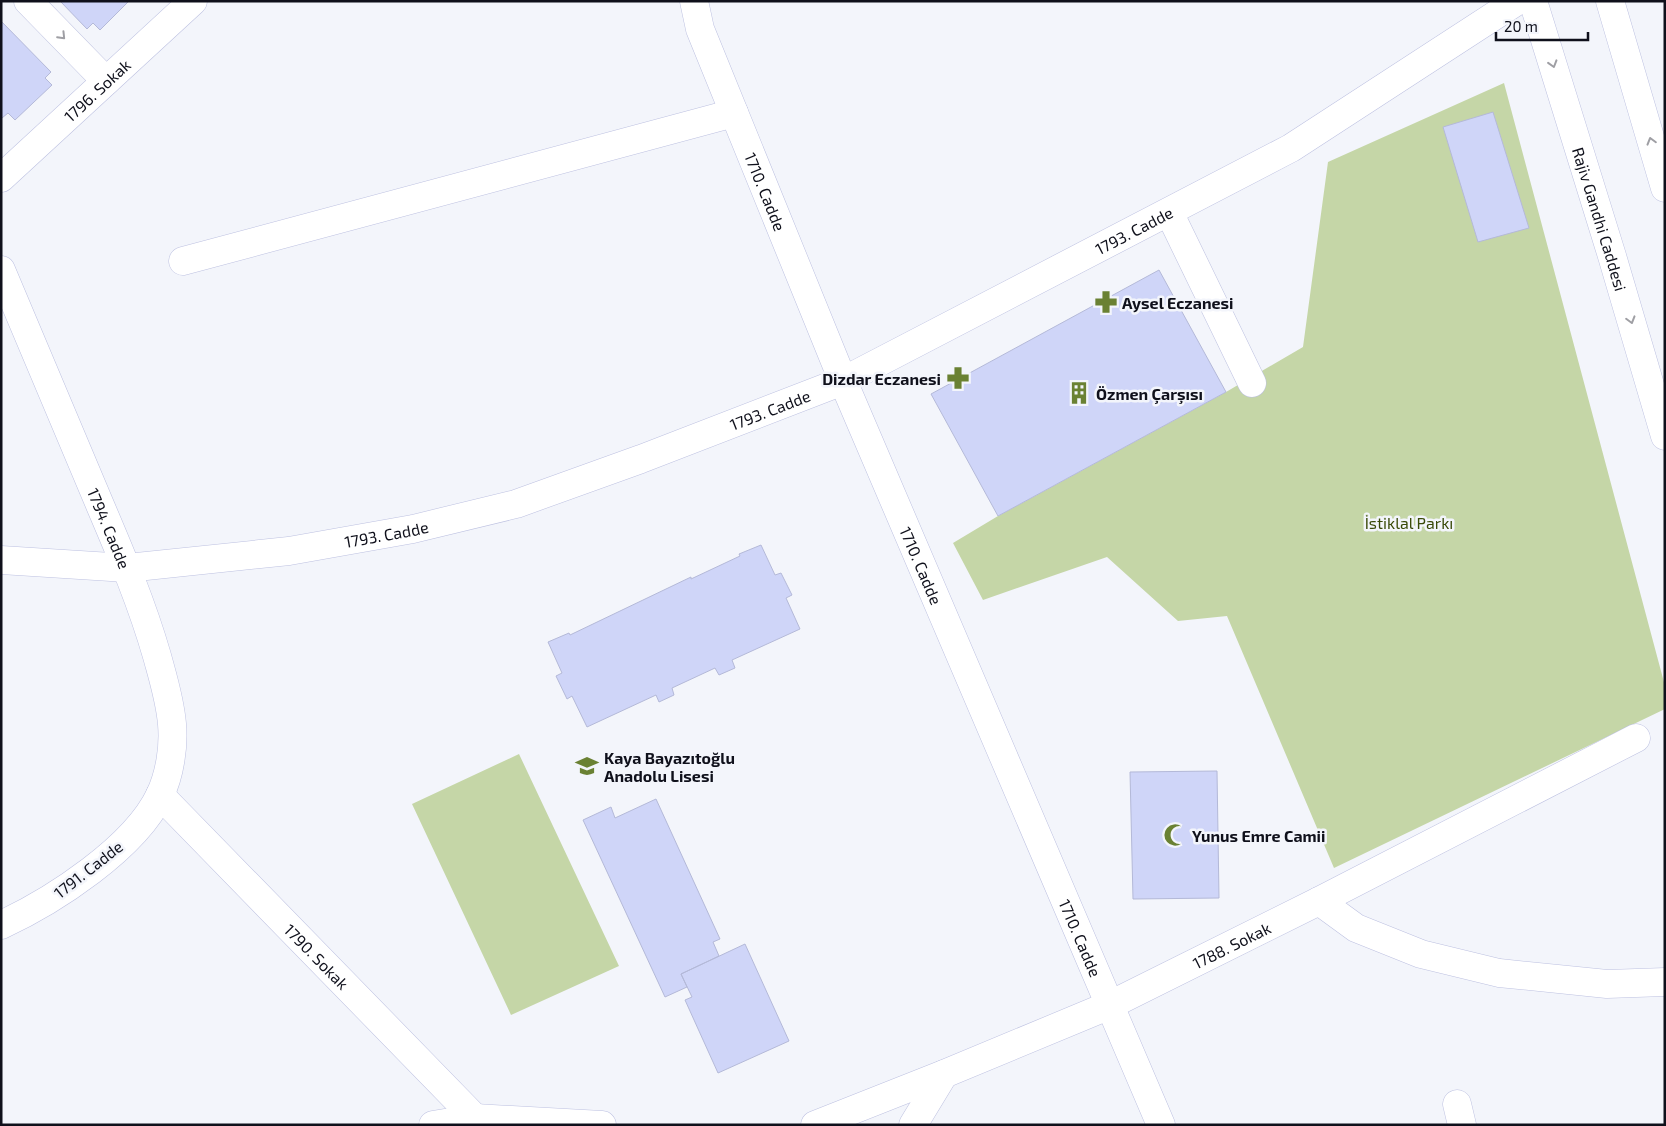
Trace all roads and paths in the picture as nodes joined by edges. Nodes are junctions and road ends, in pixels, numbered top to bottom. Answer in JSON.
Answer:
{"nodes":[{"id":1,"x":28,"y":1,"type":"edge"},
{"id":2,"x":193,"y":1,"type":"edge"},
{"id":3,"x":694,"y":1,"type":"edge"},
{"id":4,"x":1517,"y":1,"type":"edge"},
{"id":5,"x":1533,"y":1,"type":"edge"},
{"id":6,"x":1610,"y":1,"type":"edge"},
{"id":7,"x":106,"y":81,"type":"junction"},
{"id":8,"x":734,"y":113,"type":"junction"},
{"id":9,"x":1,"y":178,"type":"edge"},
{"id":10,"x":1665,"y":188,"type":"edge"},
{"id":11,"x":1169,"y":212,"type":"junction"},
{"id":12,"x":183,"y":260,"type":"dead end"},
{"id":13,"x":1,"y":270,"type":"edge"},
{"id":14,"x":843,"y":381,"type":"junction"},
{"id":15,"x":1252,"y":383,"type":"dead end"},
{"id":16,"x":1665,"y":436,"type":"edge"},
{"id":17,"x":1,"y":560,"type":"edge"},
{"id":18,"x":127,"y":568,"type":"junction"},
{"id":19,"x":1636,"y":738,"type":"dead end"},
{"id":20,"x":160,"y":795,"type":"junction"},
{"id":21,"x":1319,"y":901,"type":"junction"},
{"id":22,"x":1,"y":925,"type":"edge"},
{"id":23,"x":1665,"y":982,"type":"edge"},
{"id":24,"x":1110,"y":1005,"type":"junction"},
{"id":25,"x":944,"y":1074,"type":"junction"},
{"id":26,"x":477,"y":1121,"type":"edge"},
{"id":27,"x":433,"y":1125,"type":"edge"},
{"id":28,"x":602,"y":1125,"type":"edge"},
{"id":29,"x":815,"y":1125,"type":"edge"},
{"id":30,"x":913,"y":1125,"type":"edge"},
{"id":31,"x":1162,"y":1125,"type":"edge"}],
"edges":[{"from":1,"to":7,"type":"street","one_way":true},
{"from":2,"to":7,"type":"street","name":"1796. Sokak"},
{"from":3,"to":8,"type":"street","name":"1710. Cadde"},
{"from":4,"to":11,"type":"street","name":"1793. Cadde"},
{"from":5,"to":16,"type":"street","name":"Rajiv Gandhi Caddesi","one_way":true},
{"from":10,"to":6,"type":"street","one_way":true},
{"from":7,"to":9,"type":"street","name":"1796. Sokak"},
{"from":8,"to":12,"type":"street"},
{"from":8,"to":14,"type":"street","name":"1710. Cadde"},
{"from":11,"to":14,"type":"street","name":"1793. Cadde"},
{"from":11,"to":15,"type":"street"},
{"from":13,"to":18,"type":"street","name":"1794. Cadde"},
{"from":14,"to":18,"type":"street","name":"1793. Cadde"},
{"from":14,"to":24,"type":"street","name":"1710. Cadde"},
{"from":17,"to":18,"type":"street","name":"1793. Cadde"},
{"from":18,"to":20,"type":"street","name":"1794. Cadde"},
{"from":19,"to":21,"type":"street","name":"1788. Sokak"},
{"from":20,"to":22,"type":"street","name":"1791. Cadde"},
{"from":20,"to":26,"type":"street","name":"1790. Sokak"},
{"from":21,"to":23,"type":"street"},
{"from":21,"to":24,"type":"street","name":"1788. Sokak"},
{"from":24,"to":25,"type":"street","name":"1788. Sokak"},
{"from":24,"to":31,"type":"street","name":"1710. Cadde"},
{"from":25,"to":29,"type":"street","name":"1788. Sokak"},
{"from":25,"to":30,"type":"street"},
{"from":26,"to":27,"type":"street"},
{"from":26,"to":28,"type":"street"}]}
